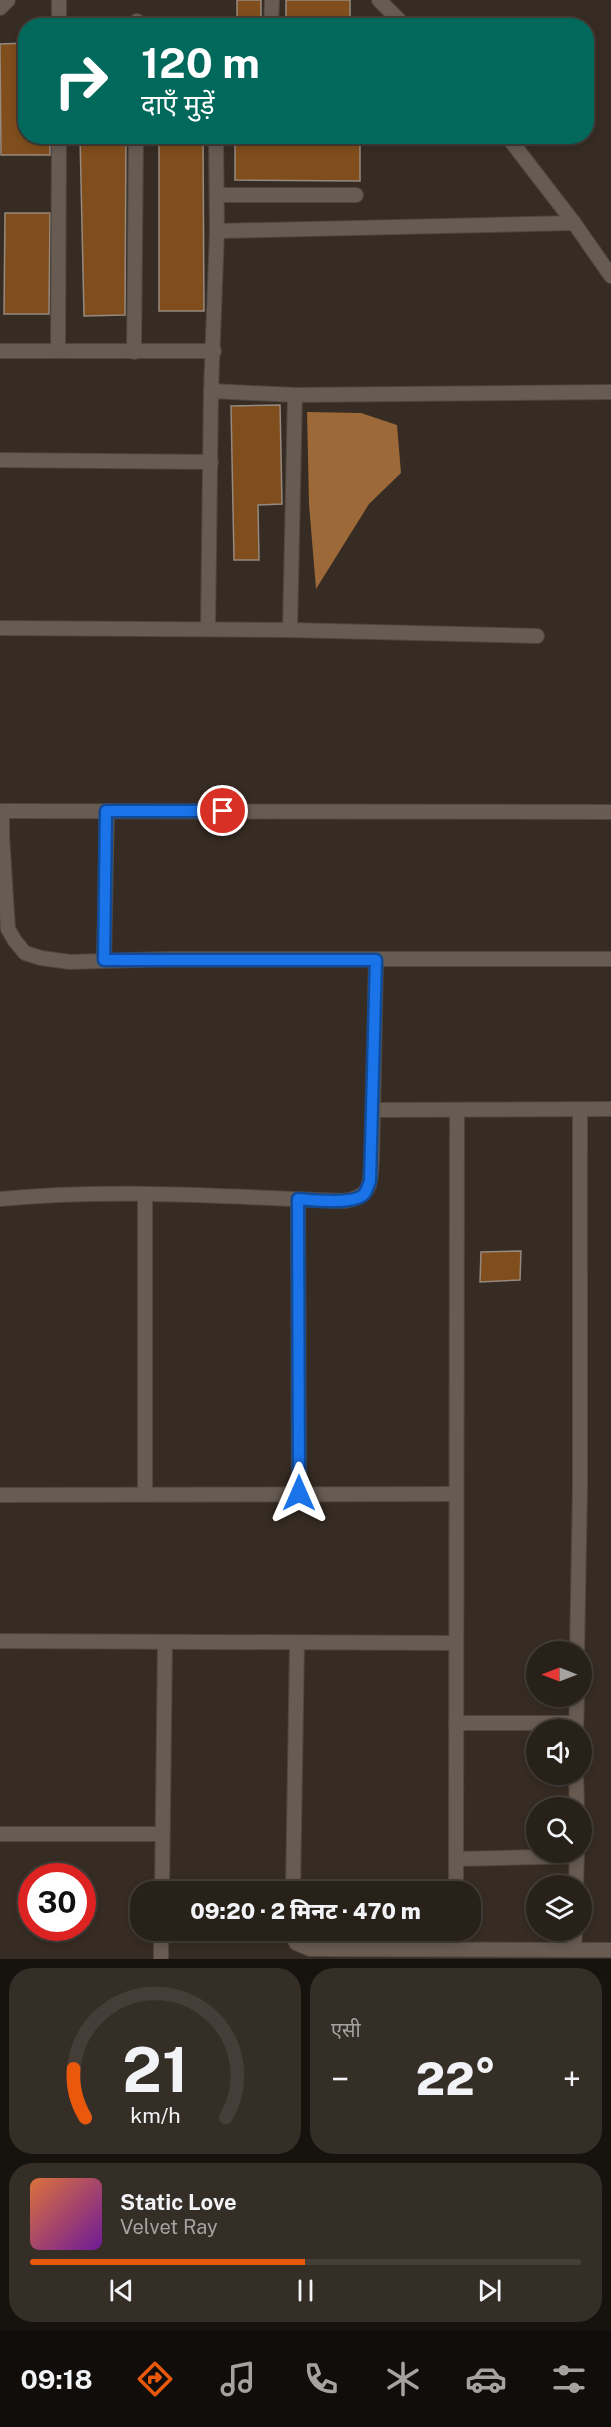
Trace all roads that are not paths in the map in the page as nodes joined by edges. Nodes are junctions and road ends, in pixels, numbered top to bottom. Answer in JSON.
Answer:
{"nodes":[{"id":1,"x":9,"y":0,"type":"edge"},
{"id":2,"x":59,"y":0,"type":"edge"},
{"id":3,"x":272,"y":0,"type":"edge"},
{"id":4,"x":379,"y":0,"type":"edge"},
{"id":5,"x":0,"y":8,"type":"edge"},
{"id":6,"x":59,"y":18,"type":"edge"},
{"id":7,"x":272,"y":18,"type":"edge"},
{"id":8,"x":397,"y":18,"type":"edge"},
{"id":9,"x":59,"y":144,"type":"edge"},
{"id":10,"x":136,"y":144,"type":"edge"},
{"id":11,"x":216,"y":144,"type":"edge"},
{"id":12,"x":513,"y":144,"type":"edge"},
{"id":13,"x":217,"y":195,"type":"junction"},
{"id":14,"x":356,"y":195,"type":"dead end"},
{"id":15,"x":574,"y":223,"type":"junction"},
{"id":16,"x":217,"y":231,"type":"junction"},
{"id":17,"x":611,"y":276,"type":"edge"},
{"id":18,"x":0,"y":351,"type":"edge"},
{"id":19,"x":58,"y":351,"type":"junction"},
{"id":20,"x":214,"y":351,"type":"junction"},
{"id":21,"x":134,"y":352,"type":"junction"},
{"id":22,"x":211,"y":391,"type":"junction"},
{"id":23,"x":611,"y":392,"type":"edge"},
{"id":24,"x":295,"y":395,"type":"junction"},
{"id":25,"x":0,"y":460,"type":"edge"},
{"id":26,"x":211,"y":462,"type":"junction"},
{"id":27,"x":0,"y":628,"type":"edge"},
{"id":28,"x":208,"y":629,"type":"junction"},
{"id":29,"x":290,"y":630,"type":"junction"},
{"id":30,"x":537,"y":636,"type":"dead end"},
{"id":31,"x":1,"y":811,"type":"edge"},
{"id":32,"x":106,"y":811,"type":"junction"},
{"id":33,"x":611,"y":812,"type":"edge"},
{"id":34,"x":611,"y":959,"type":"edge"},
{"id":35,"x":104,"y":960,"type":"junction"},
{"id":36,"x":376,"y":960,"type":"junction"},
{"id":37,"x":611,"y":1109,"type":"edge"},
{"id":38,"x":373,"y":1110,"type":"junction"},
{"id":39,"x":457,"y":1110,"type":"junction"},
{"id":40,"x":580,"y":1110,"type":"junction"},
{"id":41,"x":145,"y":1195,"type":"junction"},
{"id":42,"x":0,"y":1199,"type":"edge"},
{"id":43,"x":298,"y":1199,"type":"junction"},
{"id":44,"x":299,"y":1493,"type":"junction"},
{"id":45,"x":145,"y":1494,"type":"junction"},
{"id":46,"x":455,"y":1494,"type":"junction"},
{"id":47,"x":0,"y":1495,"type":"edge"},
{"id":48,"x":0,"y":1641,"type":"edge"},
{"id":49,"x":578,"y":1641,"type":"edge"},
{"id":50,"x":165,"y":1642,"type":"junction"},
{"id":51,"x":297,"y":1643,"type":"junction"},
{"id":52,"x":455,"y":1643,"type":"junction"},
{"id":53,"x":456,"y":1724,"type":"junction"},
{"id":54,"x":526,"y":1725,"type":"edge"},
{"id":55,"x":0,"y":1834,"type":"edge"},
{"id":56,"x":162,"y":1834,"type":"junction"},
{"id":57,"x":526,"y":1856,"type":"edge"},
{"id":58,"x":456,"y":1859,"type":"junction"},
{"id":59,"x":162,"y":1881,"type":"edge"},
{"id":60,"x":293,"y":1881,"type":"edge"},
{"id":61,"x":456,"y":1881,"type":"edge"},
{"id":62,"x":161,"y":1941,"type":"edge"},
{"id":63,"x":296,"y":1941,"type":"edge"},
{"id":64,"x":456,"y":1941,"type":"edge"},
{"id":65,"x":574,"y":1941,"type":"edge"},
{"id":66,"x":456,"y":1949,"type":"junction"},
{"id":67,"x":574,"y":1949,"type":"junction"},
{"id":68,"x":611,"y":1950,"type":"edge"},
{"id":69,"x":401,"y":1954,"type":"edge"},
{"id":70,"x":161,"y":1959,"type":"edge"}],
"edges":[{"from":1,"to":5,"type":"street"},
{"from":2,"to":6,"type":"street"},
{"from":3,"to":7,"type":"street"},
{"from":4,"to":8,"type":"street"},
{"from":9,"to":19,"type":"street"},
{"from":10,"to":21,"type":"street"},
{"from":11,"to":13,"type":"street"},
{"from":12,"to":15,"type":"street"},
{"from":13,"to":14,"type":"street"},
{"from":13,"to":16,"type":"street"},
{"from":15,"to":16,"type":"street"},
{"from":15,"to":17,"type":"street"},
{"from":16,"to":20,"type":"street"},
{"from":18,"to":19,"type":"street"},
{"from":19,"to":21,"type":"street"},
{"from":20,"to":21,"type":"street"},
{"from":20,"to":22,"type":"street"},
{"from":22,"to":24,"type":"street"},
{"from":22,"to":26,"type":"street"},
{"from":23,"to":24,"type":"street"},
{"from":24,"to":29,"type":"street"},
{"from":25,"to":26,"type":"street"},
{"from":26,"to":28,"type":"street"},
{"from":27,"to":28,"type":"street"},
{"from":28,"to":29,"type":"street"},
{"from":29,"to":30,"type":"street"},
{"from":31,"to":32,"type":"street"},
{"from":31,"to":35,"type":"street"},
{"from":32,"to":33,"type":"street"},
{"from":32,"to":35,"type":"street"},
{"from":34,"to":36,"type":"street"},
{"from":35,"to":36,"type":"street"},
{"from":36,"to":38,"type":"street"},
{"from":37,"to":40,"type":"street"},
{"from":38,"to":39,"type":"street"},
{"from":38,"to":43,"type":"street"},
{"from":39,"to":40,"type":"street"},
{"from":39,"to":46,"type":"street"},
{"from":40,"to":49,"type":"street"},
{"from":41,"to":42,"type":"street"},
{"from":41,"to":43,"type":"street"},
{"from":41,"to":45,"type":"street"},
{"from":43,"to":44,"type":"street"},
{"from":44,"to":45,"type":"street"},
{"from":44,"to":46,"type":"street"},
{"from":45,"to":47,"type":"street"},
{"from":46,"to":52,"type":"street"},
{"from":48,"to":50,"type":"street"},
{"from":50,"to":51,"type":"street"},
{"from":50,"to":56,"type":"street"},
{"from":51,"to":52,"type":"street"},
{"from":51,"to":60,"type":"street"},
{"from":52,"to":53,"type":"street"},
{"from":53,"to":54,"type":"street"},
{"from":53,"to":58,"type":"street"},
{"from":55,"to":56,"type":"street"},
{"from":56,"to":59,"type":"street"},
{"from":57,"to":58,"type":"street"},
{"from":58,"to":61,"type":"street"},
{"from":62,"to":70,"type":"street"},
{"from":63,"to":69,"type":"street"},
{"from":64,"to":66,"type":"street"},
{"from":65,"to":67,"type":"street"},
{"from":66,"to":67,"type":"street"},
{"from":66,"to":69,"type":"street"},
{"from":67,"to":68,"type":"street"}]}
